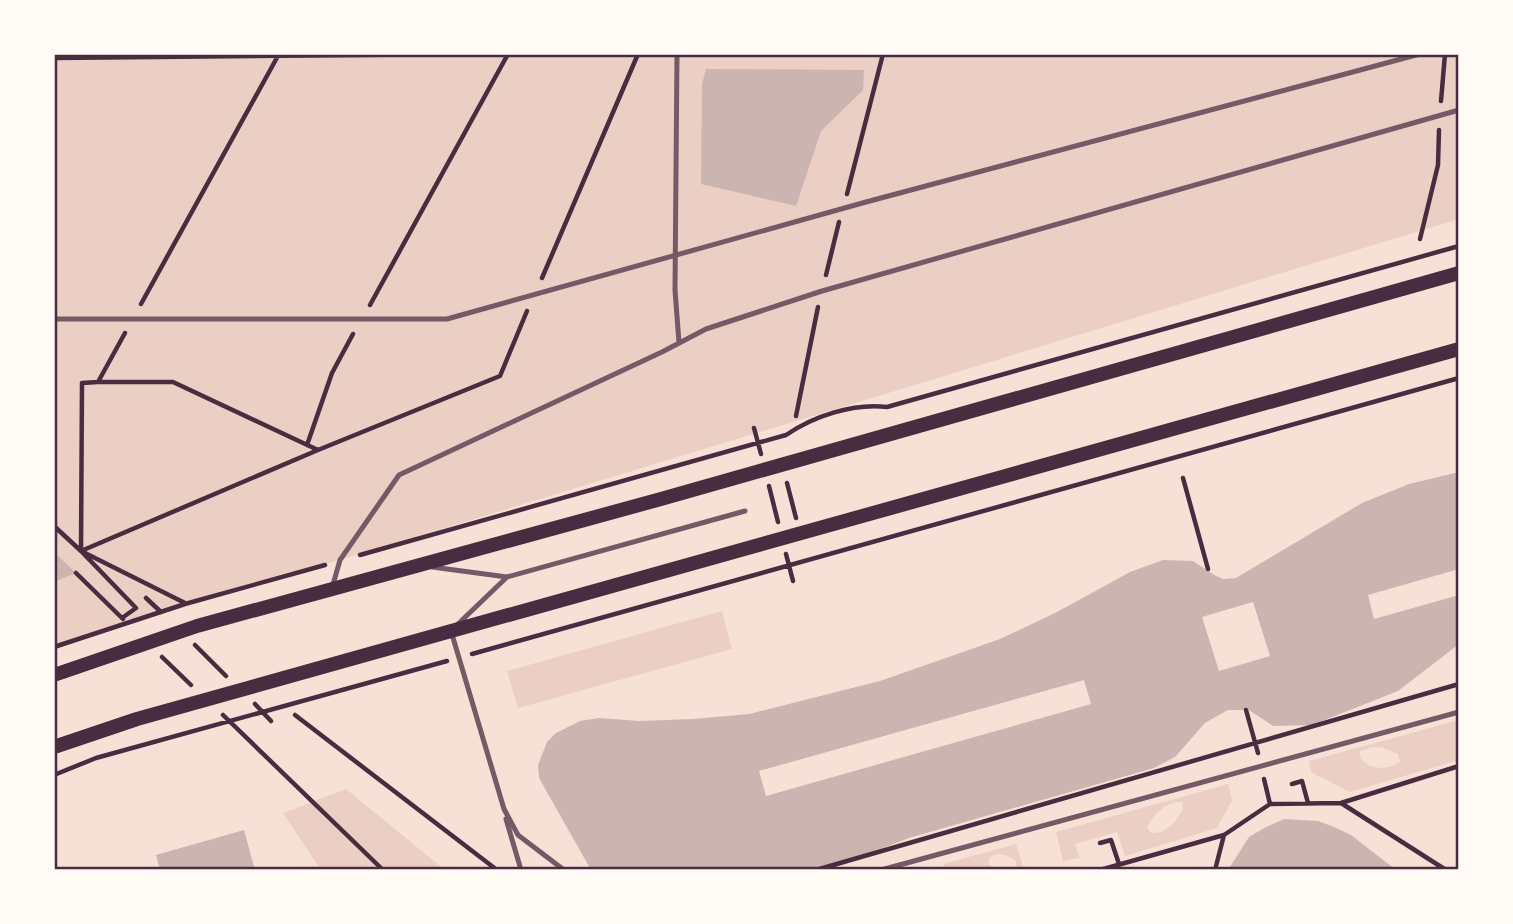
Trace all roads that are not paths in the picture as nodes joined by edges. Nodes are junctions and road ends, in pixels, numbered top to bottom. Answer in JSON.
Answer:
{"nodes":[{"id":1,"x":677,"y":54,"type":"edge"},
{"id":2,"x":1420,"y":54,"type":"edge"},
{"id":3,"x":1459,"y":110,"type":"edge"},
{"id":4,"x":677,"y":256,"type":"junction"},
{"id":5,"x":1459,"y":272,"type":"edge"},
{"id":6,"x":54,"y":318,"type":"edge"},
{"id":7,"x":678,"y":343,"type":"junction"},
{"id":8,"x":1459,"y":349,"type":"edge"},
{"id":9,"x":745,"y":511,"type":"dead end"},
{"id":10,"x":419,"y":565,"type":"junction"},
{"id":11,"x":507,"y":577,"type":"junction"},
{"id":12,"x":332,"y":589,"type":"junction"},
{"id":13,"x":451,"y":630,"type":"junction"},
{"id":14,"x":54,"y":675,"type":"edge"},
{"id":15,"x":1459,"y":712,"type":"edge"},
{"id":16,"x":54,"y":747,"type":"edge"},
{"id":17,"x":504,"y":809,"type":"junction"},
{"id":18,"x":521,"y":870,"type":"edge"},
{"id":19,"x":564,"y":870,"type":"edge"},
{"id":20,"x":881,"y":870,"type":"edge"}],
"edges":[{"from":1,"to":4,"type":"lane"},
{"from":2,"to":4,"type":"lane"},
{"from":3,"to":7,"type":"lane"},
{"from":4,"to":6,"type":"lane"},
{"from":4,"to":7,"type":"lane"},
{"from":5,"to":10,"type":"main road"},
{"from":7,"to":12,"type":"lane"},
{"from":8,"to":13,"type":"main road"},
{"from":9,"to":11,"type":"lane"},
{"from":10,"to":11,"type":"lane"},
{"from":10,"to":12,"type":"main road"},
{"from":11,"to":13,"type":"lane"},
{"from":12,"to":14,"type":"main road"},
{"from":13,"to":16,"type":"main road"},
{"from":13,"to":17,"type":"lane"},
{"from":15,"to":20,"type":"lane"},
{"from":17,"to":18,"type":"lane"},
{"from":17,"to":19,"type":"lane"}]}
